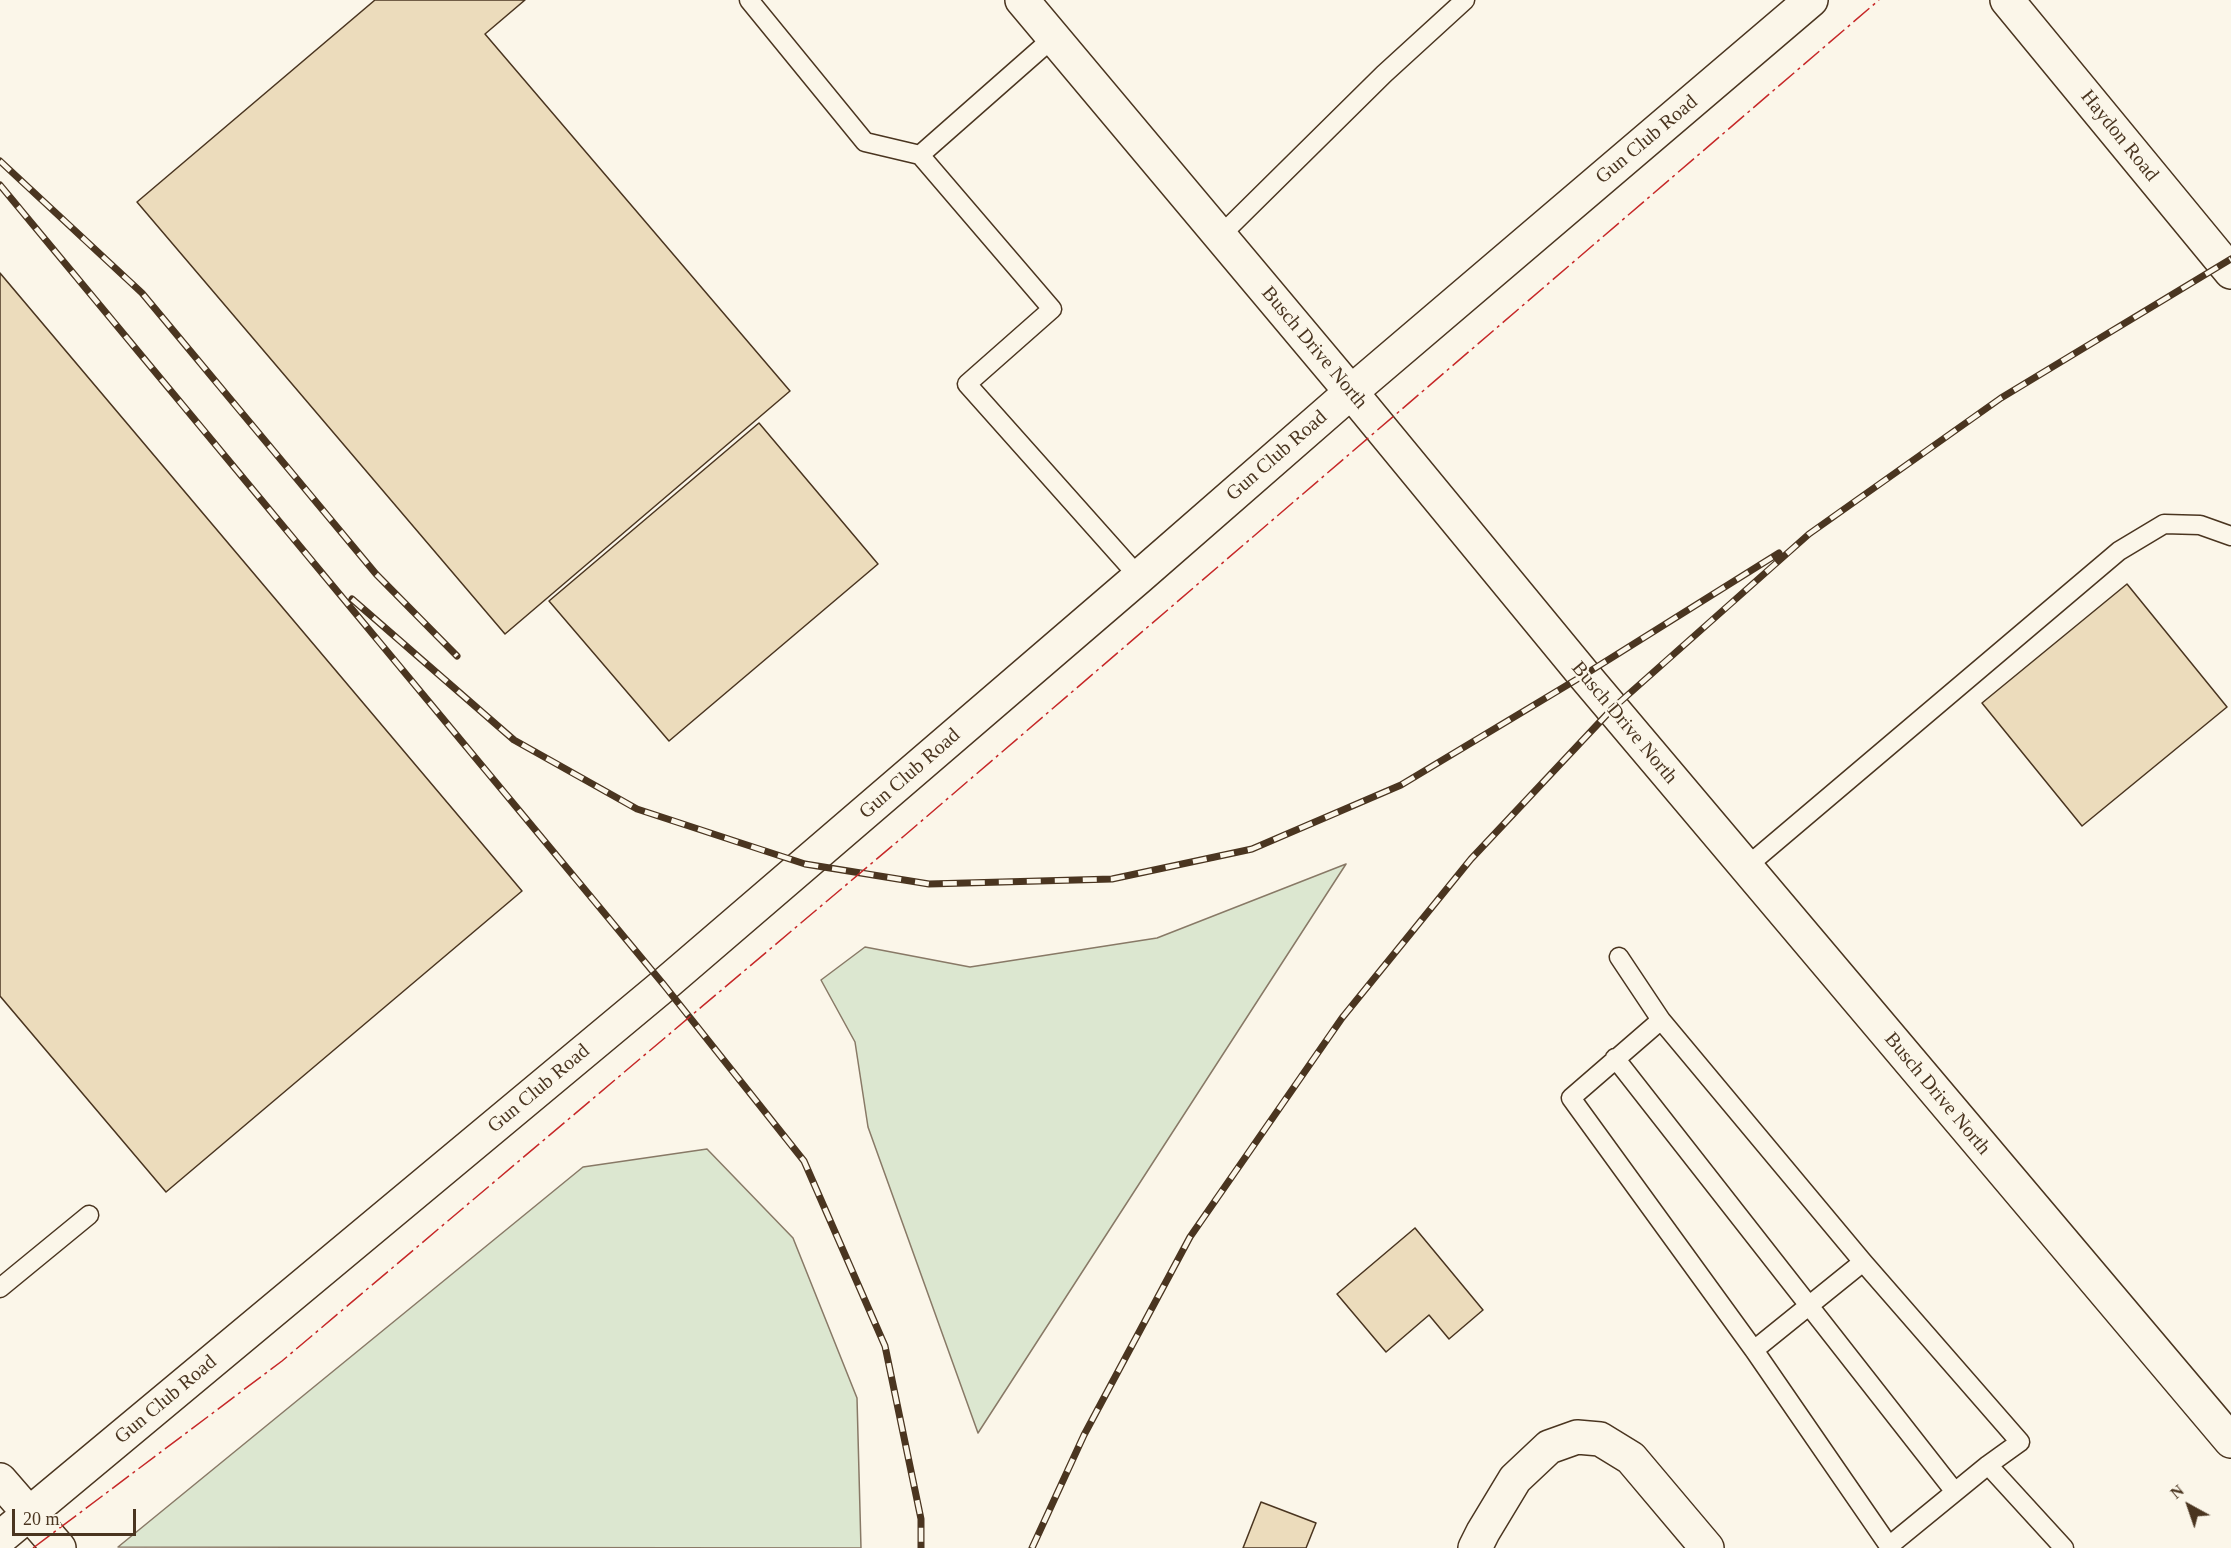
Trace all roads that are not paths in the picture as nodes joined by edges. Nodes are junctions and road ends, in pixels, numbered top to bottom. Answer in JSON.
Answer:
{"nodes":[{"id":1,"x":749,"y":0,"type":"edge"},
{"id":2,"x":1022,"y":0,"type":"edge"},
{"id":3,"x":1465,"y":0,"type":"edge"},
{"id":4,"x":1811,"y":0,"type":"edge"},
{"id":5,"x":2007,"y":0,"type":"edge"},
{"id":6,"x":1054,"y":37,"type":"junction"},
{"id":7,"x":920,"y":155,"type":"junction"},
{"id":8,"x":1220,"y":236,"type":"junction"},
{"id":9,"x":2231,"y":272,"type":"edge"},
{"id":10,"x":1351,"y":392,"type":"junction"},
{"id":11,"x":2231,"y":536,"type":"edge"},
{"id":12,"x":1139,"y":577,"type":"junction"},
{"id":13,"x":1746,"y":867,"type":"junction"},
{"id":14,"x":1619,"y":957,"type":"dead end"},
{"id":15,"x":1661,"y":1020,"type":"junction"},
{"id":16,"x":1615,"y":1058,"type":"junction"},
{"id":17,"x":89,"y":1215,"type":"dead end"},
{"id":18,"x":1863,"y":1262,"type":"junction"},
{"id":19,"x":0,"y":1288,"type":"edge"},
{"id":20,"x":1809,"y":1306,"type":"junction"},
{"id":21,"x":1754,"y":1350,"type":"junction"},
{"id":22,"x":2231,"y":1441,"type":"edge"},
{"id":23,"x":1988,"y":1465,"type":"junction"},
{"id":24,"x":0,"y":1480,"type":"edge"},
{"id":25,"x":1955,"y":1492,"type":"junction"},
{"id":26,"x":30,"y":1514,"type":"junction"},
{"id":27,"x":0,"y":1538,"type":"edge"},
{"id":28,"x":59,"y":1548,"type":"edge"},
{"id":29,"x":1475,"y":1548,"type":"edge"},
{"id":30,"x":1707,"y":1548,"type":"edge"},
{"id":31,"x":2064,"y":1548,"type":"edge"}],
"edges":[{"from":1,"to":7,"type":"lane"},
{"from":2,"to":6,"type":"street","name":"Busch Drive North"},
{"from":3,"to":8,"type":"lane"},
{"from":4,"to":10,"type":"street","name":"Gun Club Road"},
{"from":5,"to":9,"type":"street","name":"Haydon Road"},
{"from":6,"to":7,"type":"lane"},
{"from":6,"to":8,"type":"street","name":"Busch Drive North"},
{"from":7,"to":12,"type":"lane"},
{"from":8,"to":10,"type":"street","name":"Busch Drive North"},
{"from":10,"to":12,"type":"street","name":"Gun Club Road"},
{"from":10,"to":13,"type":"street","name":"Busch Drive North"},
{"from":11,"to":13,"type":"lane"},
{"from":12,"to":26,"type":"street","name":"Gun Club Road"},
{"from":13,"to":22,"type":"street","name":"Busch Drive North"},
{"from":14,"to":15,"type":"lane"},
{"from":15,"to":16,"type":"lane"},
{"from":15,"to":18,"type":"lane"},
{"from":16,"to":20,"type":"lane"},
{"from":16,"to":21,"type":"lane"},
{"from":17,"to":19,"type":"lane"},
{"from":18,"to":20,"type":"lane"},
{"from":18,"to":23,"type":"lane"},
{"from":20,"to":21,"type":"lane"},
{"from":20,"to":25,"type":"lane"},
{"from":21,"to":25,"type":"lane"},
{"from":23,"to":25,"type":"lane"},
{"from":23,"to":31,"type":"lane"},
{"from":24,"to":26,"type":"street"},
{"from":26,"to":27,"type":"street","name":"Gun Club Road"},
{"from":26,"to":28,"type":"street"},
{"from":29,"to":30,"type":"street"}]}
